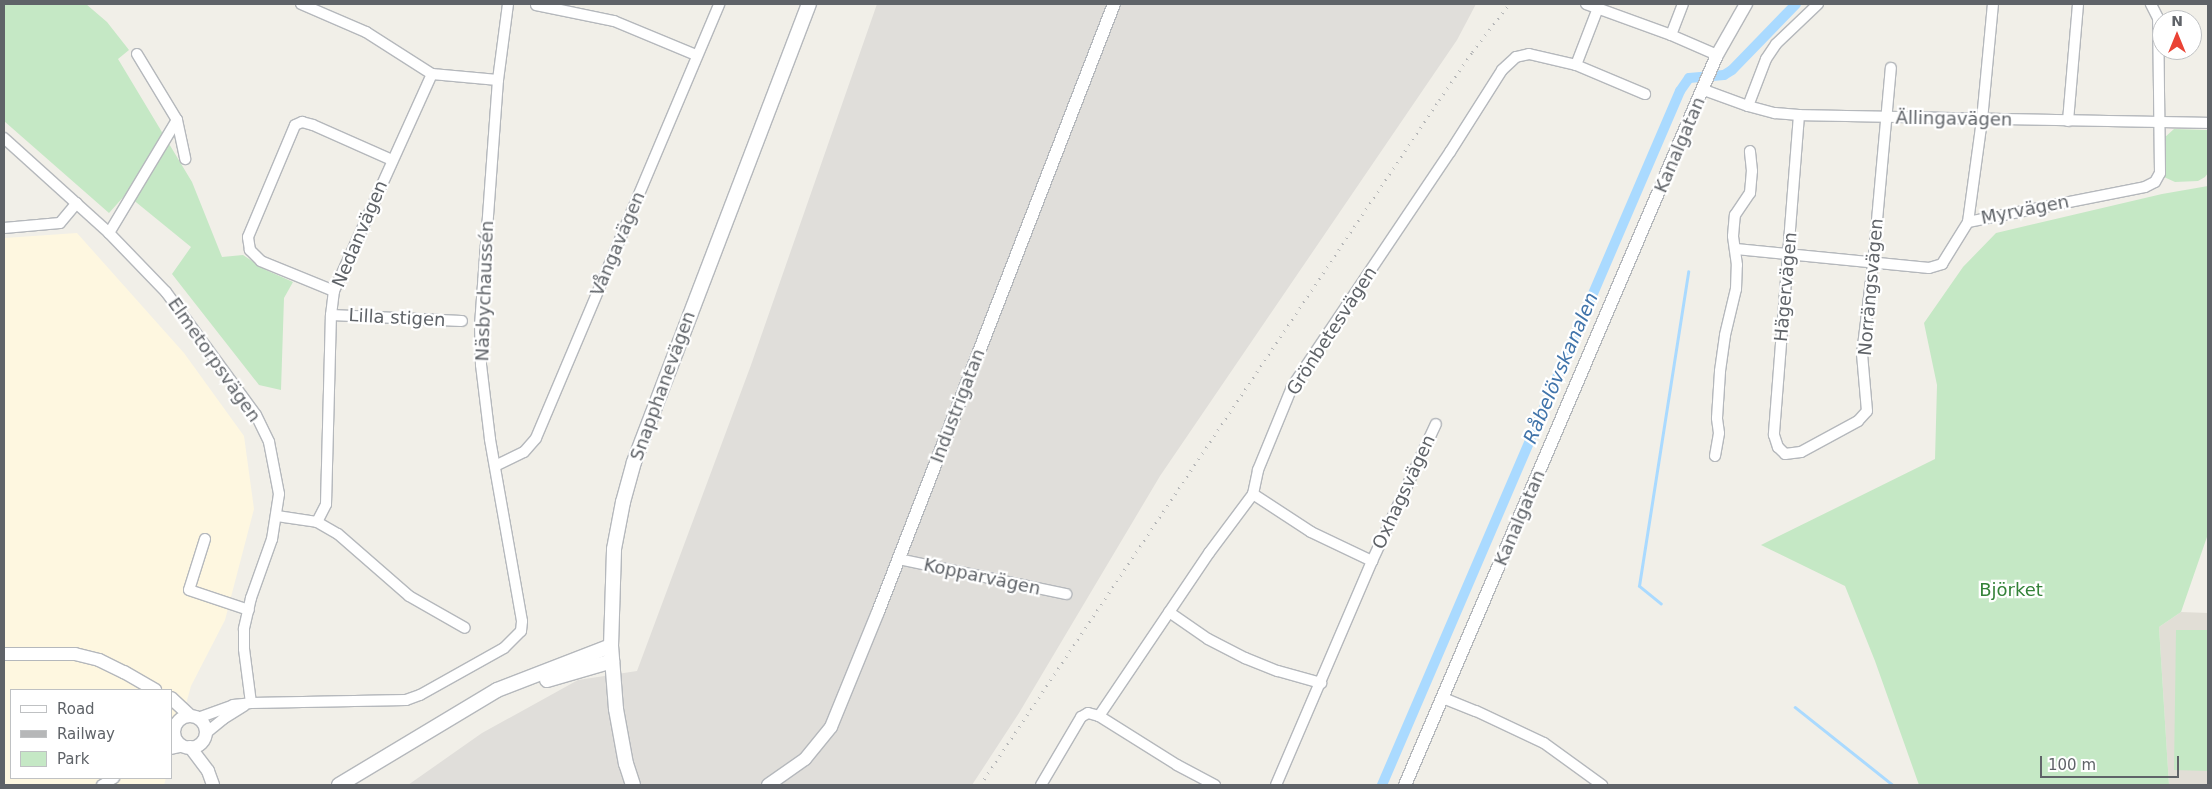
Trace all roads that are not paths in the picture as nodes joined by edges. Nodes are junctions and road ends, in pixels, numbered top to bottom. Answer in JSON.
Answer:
{"nodes":[{"id":1,"x":301,"y":4,"type":"edge"},
{"id":2,"x":508,"y":4,"type":"edge"},
{"id":3,"x":720,"y":4,"type":"edge"},
{"id":4,"x":809,"y":4,"type":"edge"},
{"id":5,"x":1114,"y":4,"type":"edge"},
{"id":6,"x":1586,"y":4,"type":"edge"},
{"id":7,"x":1683,"y":4,"type":"edge"},
{"id":8,"x":1746,"y":4,"type":"edge"},
{"id":9,"x":1818,"y":4,"type":"edge"},
{"id":10,"x":1993,"y":4,"type":"edge"},
{"id":11,"x":2078,"y":4,"type":"edge"},
{"id":12,"x":2151,"y":4,"type":"edge"},
{"id":13,"x":536,"y":5,"type":"edge"},
{"id":14,"x":1598,"y":8,"type":"junction"},
{"id":15,"x":1671,"y":35,"type":"junction"},
{"id":16,"x":137,"y":54,"type":"dead end"},
{"id":17,"x":696,"y":55,"type":"junction"},
{"id":18,"x":1715,"y":61,"type":"junction"},
{"id":19,"x":1576,"y":66,"type":"junction"},
{"id":20,"x":1891,"y":68,"type":"dead end"},
{"id":21,"x":432,"y":74,"type":"junction"},
{"id":22,"x":498,"y":80,"type":"junction"},
{"id":23,"x":1706,"y":85,"type":"junction"},
{"id":24,"x":1645,"y":94,"type":"dead end"},
{"id":25,"x":1748,"y":106,"type":"junction"},
{"id":26,"x":1799,"y":115,"type":"junction"},
{"id":27,"x":1886,"y":118,"type":"junction"},
{"id":28,"x":177,"y":120,"type":"junction"},
{"id":29,"x":1982,"y":120,"type":"junction"},
{"id":30,"x":2068,"y":121,"type":"junction"},
{"id":31,"x":2158,"y":123,"type":"junction"},
{"id":32,"x":2208,"y":123,"type":"edge"},
{"id":33,"x":4,"y":138,"type":"edge"},
{"id":34,"x":1750,"y":151,"type":"dead end"},
{"id":35,"x":186,"y":160,"type":"dead end"},
{"id":36,"x":392,"y":160,"type":"junction"},
{"id":37,"x":77,"y":203,"type":"junction"},
{"id":38,"x":1968,"y":222,"type":"junction"},
{"id":39,"x":4,"y":228,"type":"edge"},
{"id":40,"x":109,"y":233,"type":"junction"},
{"id":41,"x":1736,"y":249,"type":"junction"},
{"id":42,"x":1789,"y":255,"type":"junction"},
{"id":43,"x":1873,"y":264,"type":"junction"},
{"id":44,"x":334,"y":291,"type":"junction"},
{"id":45,"x":331,"y":314,"type":"junction"},
{"id":46,"x":462,"y":321,"type":"dead end"},
{"id":47,"x":1436,"y":424,"type":"dead end"},
{"id":48,"x":1785,"y":454,"type":"joint"},
{"id":49,"x":1715,"y":456,"type":"dead end"},
{"id":50,"x":495,"y":466,"type":"junction"},
{"id":51,"x":1253,"y":494,"type":"junction"},
{"id":52,"x":277,"y":516,"type":"junction"},
{"id":53,"x":317,"y":522,"type":"junction"},
{"id":54,"x":205,"y":539,"type":"dead end"},
{"id":55,"x":898,"y":559,"type":"junction"},
{"id":56,"x":1372,"y":560,"type":"junction"},
{"id":57,"x":1066,"y":594,"type":"dead end"},
{"id":58,"x":249,"y":610,"type":"junction"},
{"id":59,"x":1169,"y":612,"type":"junction"},
{"id":60,"x":466,"y":628,"type":"dead end"},
{"id":61,"x":611,"y":646,"type":"junction"},
{"id":62,"x":4,"y":654,"type":"edge"},
{"id":63,"x":612,"y":661,"type":"junction"},
{"id":64,"x":1321,"y":683,"type":"junction"},
{"id":65,"x":150,"y":688,"type":"edge"},
{"id":66,"x":1443,"y":698,"type":"junction"},
{"id":67,"x":172,"y":699,"type":"edge"},
{"id":68,"x":251,"y":703,"type":"junction"},
{"id":69,"x":461,"y":711,"type":"junction"},
{"id":70,"x":1099,"y":716,"type":"junction"},
{"id":71,"x":194,"y":717,"type":"junction"},
{"id":72,"x":173,"y":727,"type":"edge"},
{"id":73,"x":205,"y":736,"type":"junction"},
{"id":74,"x":187,"y":747,"type":"junction"},
{"id":75,"x":172,"y":749,"type":"edge"},
{"id":76,"x":389,"y":755,"type":"junction"},
{"id":77,"x":208,"y":771,"type":"junction"},
{"id":78,"x":213,"y":785,"type":"edge"},
{"id":79,"x":339,"y":785,"type":"edge"},
{"id":80,"x":351,"y":785,"type":"edge"},
{"id":81,"x":633,"y":785,"type":"edge"},
{"id":82,"x":768,"y":785,"type":"edge"},
{"id":83,"x":1041,"y":785,"type":"edge"},
{"id":84,"x":1215,"y":785,"type":"edge"},
{"id":85,"x":1276,"y":785,"type":"edge"},
{"id":86,"x":1404,"y":785,"type":"edge"},
{"id":87,"x":1602,"y":785,"type":"edge"}],
"edges":[{"from":1,"to":21,"type":"street"},
{"from":2,"to":22,"type":"street","name":"Näsbychaussén"},
{"from":3,"to":17,"type":"street","name":"Vångavägen"},
{"from":4,"to":61,"type":"main road","name":"Snapphanevägen"},
{"from":5,"to":55,"type":"street","name":"Industrigatan"},
{"from":6,"to":14,"type":"street"},
{"from":7,"to":15,"type":"street"},
{"from":8,"to":18,"type":"street","name":"Kanalgatan"},
{"from":9,"to":25,"type":"street"},
{"from":10,"to":29,"type":"street"},
{"from":11,"to":30,"type":"street"},
{"from":12,"to":31,"type":"street","name":"Myrvägen"},
{"from":13,"to":17,"type":"street"},
{"from":14,"to":15,"type":"street"},
{"from":14,"to":19,"type":"street"},
{"from":15,"to":18,"type":"street"},
{"from":16,"to":28,"type":"street"},
{"from":17,"to":50,"type":"street","name":"Vångavägen"},
{"from":18,"to":23,"type":"street","name":"Kanalgatan"},
{"from":19,"to":24,"type":"street","name":"Grönbetesvägen"},
{"from":19,"to":51,"type":"street","name":"Grönbetesvägen"},
{"from":20,"to":27,"type":"street","name":"Norrängsvägen"},
{"from":21,"to":22,"type":"street"},
{"from":21,"to":36,"type":"street","name":"Nedanvägen"},
{"from":22,"to":50,"type":"street","name":"Näsbychaussén"},
{"from":23,"to":25,"type":"street","name":"Ällingavägen"},
{"from":23,"to":66,"type":"street","name":"Kanalgatan"},
{"from":25,"to":26,"type":"street","name":"Ällingavägen"},
{"from":26,"to":27,"type":"street","name":"Ällingavägen"},
{"from":26,"to":42,"type":"street","name":"Hägervägen"},
{"from":27,"to":29,"type":"street","name":"Ällingavägen"},
{"from":27,"to":43,"type":"street","name":"Norrängsvägen"},
{"from":28,"to":35,"type":"street"},
{"from":28,"to":40,"type":"street"},
{"from":29,"to":30,"type":"street","name":"Ällingavägen"},
{"from":29,"to":38,"type":"street"},
{"from":30,"to":31,"type":"street","name":"Ällingavägen"},
{"from":31,"to":32,"type":"street","name":"Ällingavägen"},
{"from":31,"to":38,"type":"street","name":"Myrvägen"},
{"from":33,"to":37,"type":"street","name":"Elmetorpsvägen"},
{"from":34,"to":41,"type":"street"},
{"from":36,"to":44,"type":"street","name":"Nedanvägen"},
{"from":36,"to":44,"type":"street"},
{"from":37,"to":39,"type":"street"},
{"from":37,"to":40,"type":"street","name":"Elmetorpsvägen"},
{"from":38,"to":43,"type":"street","name":"Myrvägen"},
{"from":40,"to":52,"type":"street","name":"Elmetorpsvägen"},
{"from":41,"to":42,"type":"street","name":"Myrvägen"},
{"from":41,"to":49,"type":"street"},
{"from":42,"to":43,"type":"street","name":"Myrvägen"},
{"from":42,"to":48,"type":"street","name":"Hägervägen"},
{"from":43,"to":48,"type":"street","name":"Norrängsvägen"},
{"from":44,"to":45,"type":"street","name":"Nedanvägen"},
{"from":45,"to":46,"type":"street","name":"Lilla stigen"},
{"from":45,"to":53,"type":"street","name":"Nedanvägen"},
{"from":47,"to":56,"type":"street","name":"Oxhagsvägen"},
{"from":50,"to":68,"type":"street","name":"Näsbychaussén"},
{"from":51,"to":56,"type":"street","name":"Oxhagsvägen"},
{"from":51,"to":59,"type":"street","name":"Grönbetesvägen"},
{"from":52,"to":53,"type":"street"},
{"from":52,"to":58,"type":"street","name":"Elmetorpsvägen"},
{"from":53,"to":60,"type":"street"},
{"from":54,"to":58,"type":"street"},
{"from":55,"to":57,"type":"street","name":"Kopparvägen"},
{"from":55,"to":82,"type":"street","name":"Industrigatan"},
{"from":56,"to":64,"type":"street","name":"Oxhagsvägen"},
{"from":58,"to":68,"type":"street","name":"Elmetorpsvägen"},
{"from":59,"to":64,"type":"street"},
{"from":59,"to":70,"type":"street","name":"Grönbetesvägen"},
{"from":61,"to":63,"type":"main road","name":"Snapphanevägen"},
{"from":61,"to":69,"type":"main road"},
{"from":62,"to":65,"type":"street"},
{"from":63,"to":69,"type":"main road"},
{"from":63,"to":81,"type":"main road","name":"Snapphanevägen"},
{"from":64,"to":85,"type":"street","name":"Oxhagsvägen"},
{"from":66,"to":86,"type":"street","name":"Kanalgatan"},
{"from":66,"to":87,"type":"street"},
{"from":67,"to":71,"type":"street"},
{"from":68,"to":71,"type":"street"},
{"from":68,"to":73,"type":"street"},
{"from":69,"to":76,"type":"main road"},
{"from":70,"to":83,"type":"street"},
{"from":70,"to":84,"type":"street"},
{"from":71,"to":72,"type":"street"},
{"from":71,"to":73,"type":"street"},
{"from":72,"to":74,"type":"street"},
{"from":73,"to":74,"type":"street"},
{"from":73,"to":77,"type":"street"},
{"from":74,"to":75,"type":"street"},
{"from":74,"to":77,"type":"street"},
{"from":76,"to":79,"type":"main road"},
{"from":76,"to":80,"type":"main road"},
{"from":77,"to":78,"type":"street"}]}
